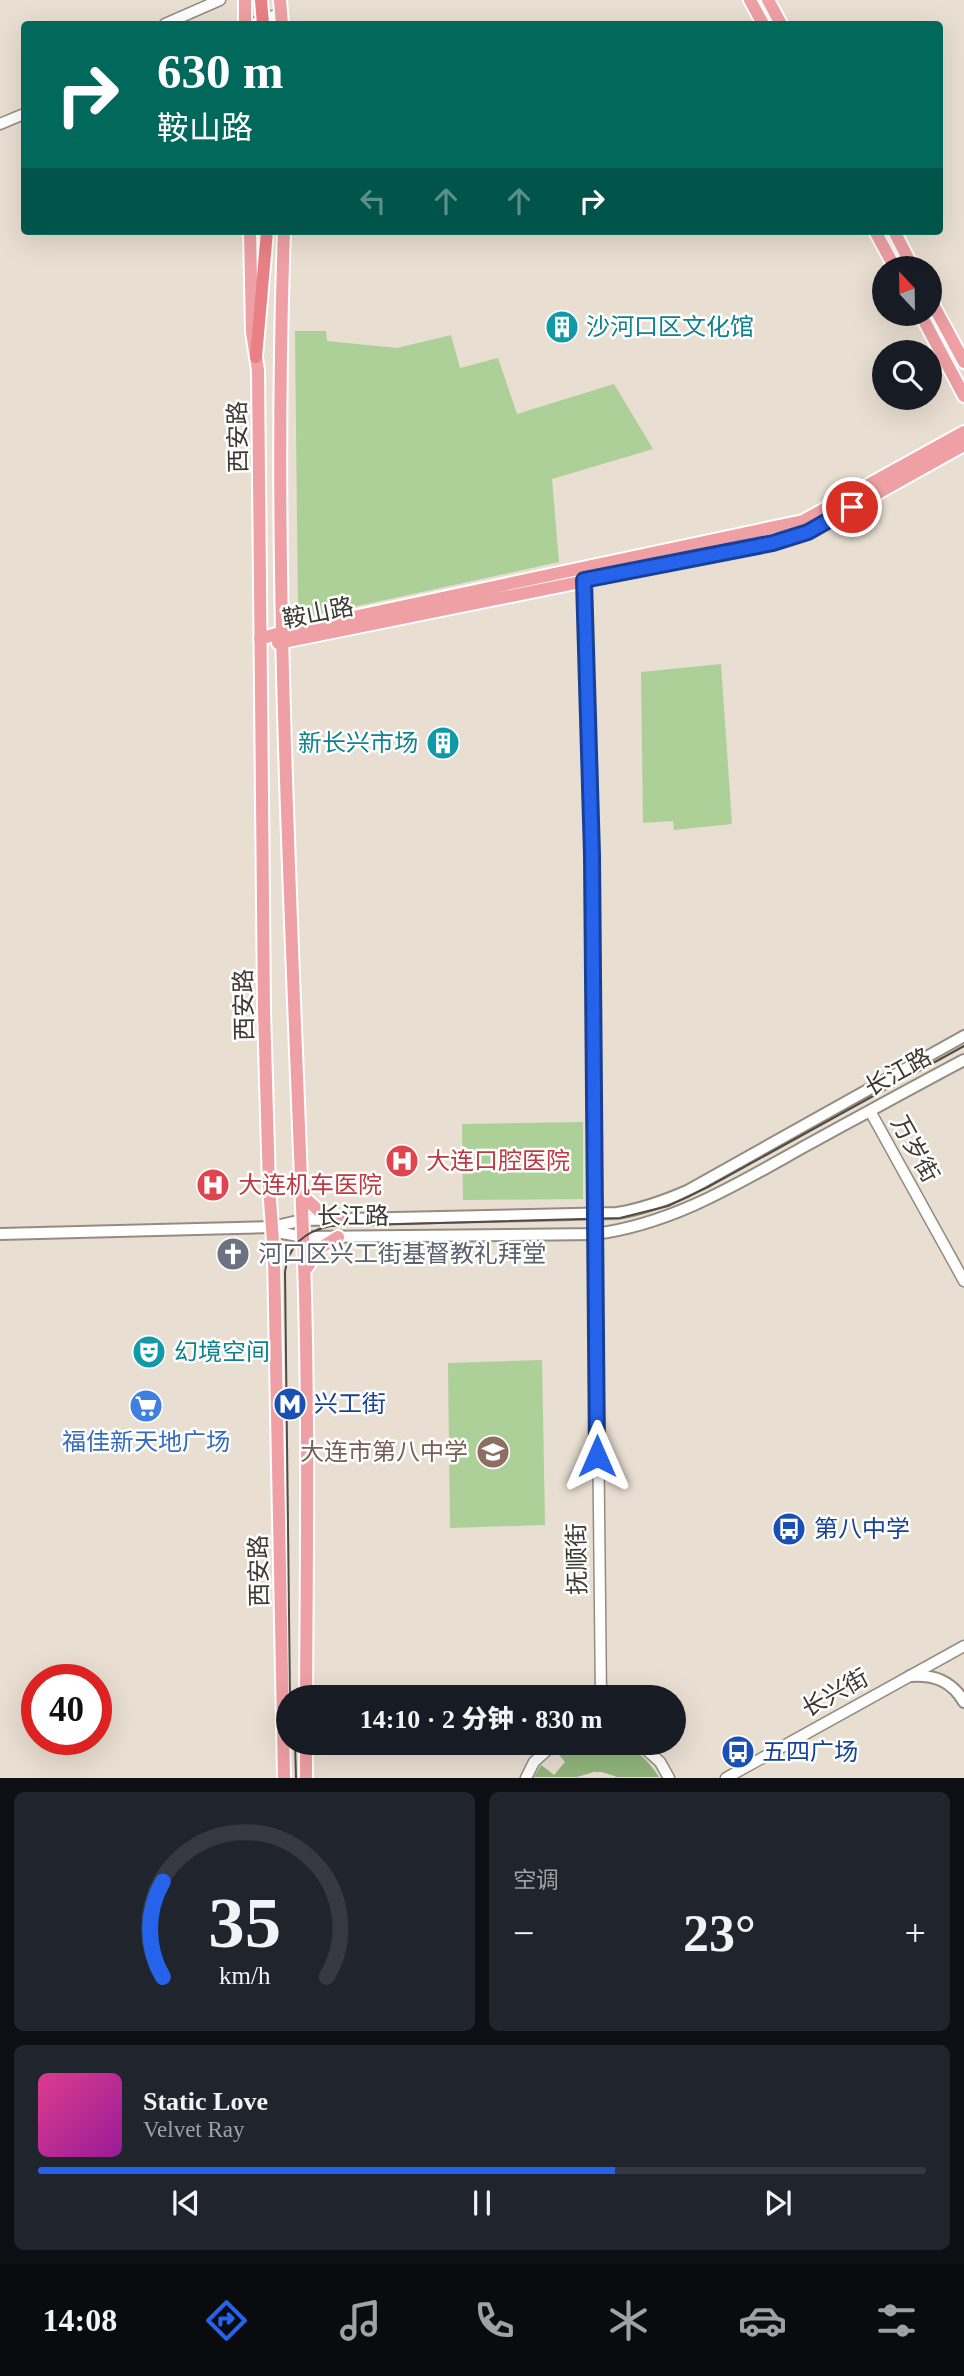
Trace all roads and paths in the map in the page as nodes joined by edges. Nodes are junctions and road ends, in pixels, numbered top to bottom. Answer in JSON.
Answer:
{"nodes":[{"id":1,"x":220,"y":0,"type":"edge"},
{"id":2,"x":245,"y":0,"type":"edge"},
{"id":3,"x":261,"y":0,"type":"edge"},
{"id":4,"x":750,"y":0,"type":"edge"},
{"id":5,"x":768,"y":0,"type":"edge"},
{"id":6,"x":281,"y":12,"type":"edge"},
{"id":7,"x":172,"y":21,"type":"edge"},
{"id":8,"x":245,"y":21,"type":"edge"},
{"id":9,"x":258,"y":21,"type":"edge"},
{"id":10,"x":263,"y":21,"type":"edge"},
{"id":11,"x":761,"y":21,"type":"edge"},
{"id":12,"x":779,"y":21,"type":"edge"},
{"id":13,"x":21,"y":115,"type":"edge"},
{"id":14,"x":0,"y":124,"type":"edge"},
{"id":15,"x":250,"y":235,"type":"edge"},
{"id":16,"x":267,"y":235,"type":"edge"},
{"id":17,"x":284,"y":235,"type":"edge"},
{"id":18,"x":878,"y":235,"type":"edge"},
{"id":19,"x":896,"y":235,"type":"edge"},
{"id":20,"x":889,"y":256,"type":"edge"},
{"id":21,"x":907,"y":256,"type":"edge"},
{"id":22,"x":942,"y":321,"type":"edge"},
{"id":23,"x":927,"y":326,"type":"edge"},
{"id":24,"x":256,"y":358,"type":"junction"},
{"id":25,"x":964,"y":362,"type":"edge"},
{"id":26,"x":964,"y":396,"type":"edge"},
{"id":27,"x":964,"y":432,"type":"edge"},
{"id":28,"x":964,"y":445,"type":"edge"},
{"id":29,"x":584,"y":580,"type":"junction"},
{"id":30,"x":283,"y":637,"type":"junction"},
{"id":31,"x":261,"y":639,"type":"junction"},
{"id":32,"x":964,"y":1036,"type":"edge"},
{"id":33,"x":964,"y":1060,"type":"edge"},
{"id":34,"x":870,"y":1111,"type":"junction"},
{"id":35,"x":301,"y":1194,"type":"junction"},
{"id":36,"x":595,"y":1213,"type":"junction"},
{"id":37,"x":342,"y":1219,"type":"junction"},
{"id":38,"x":303,"y":1220,"type":"junction"},
{"id":39,"x":272,"y":1227,"type":"junction"},
{"id":40,"x":0,"y":1234,"type":"edge"},
{"id":41,"x":595,"y":1234,"type":"junction"},
{"id":42,"x":303,"y":1237,"type":"junction"},
{"id":43,"x":338,"y":1237,"type":"junction"},
{"id":44,"x":304,"y":1273,"type":"junction"},
{"id":45,"x":964,"y":1281,"type":"edge"},
{"id":46,"x":964,"y":1646,"type":"edge"},
{"id":47,"x":910,"y":1676,"type":"junction"},
{"id":48,"x":306,"y":1685,"type":"edge"},
{"id":49,"x":601,"y":1685,"type":"edge"},
{"id":50,"x":964,"y":1702,"type":"edge"},
{"id":51,"x":306,"y":1755,"type":"edge"},
{"id":52,"x":542,"y":1755,"type":"edge"},
{"id":53,"x":652,"y":1755,"type":"edge"},
{"id":54,"x":284,"y":1777,"type":"edge"},
{"id":55,"x":306,"y":1777,"type":"edge"},
{"id":56,"x":526,"y":1777,"type":"edge"},
{"id":57,"x":669,"y":1777,"type":"edge"},
{"id":58,"x":726,"y":1777,"type":"edge"}],
"edges":[{"from":1,"to":7,"type":"street"},
{"from":2,"to":8,"type":"main road"},
{"from":3,"to":10,"type":"highway","bridge":true},
{"from":4,"to":11,"type":"main road"},
{"from":5,"to":12,"type":"main road"},
{"from":6,"to":9,"type":"street"},
{"from":13,"to":14,"type":"street"},
{"from":15,"to":24,"type":"main road","name":"西安路"},
{"from":16,"to":24,"type":"highway"},
{"from":17,"to":30,"type":"main road","name":"西安路"},
{"from":18,"to":20,"type":"main road"},
{"from":19,"to":21,"type":"main road"},
{"from":22,"to":25,"type":"main road"},
{"from":23,"to":26,"type":"main road"},
{"from":24,"to":31,"type":"main road","name":"西安路"},
{"from":27,"to":30,"type":"main road","name":"鞍山路"},
{"from":28,"to":29,"type":"main road","name":"鞍山路"},
{"from":29,"to":30,"type":"main road","name":"鞍山路"},
{"from":29,"to":36,"type":"street","name":"抚顺街"},
{"from":30,"to":31,"type":"main road","name":"鞍山路"},
{"from":30,"to":35,"type":"main road","name":"西安路"},
{"from":31,"to":39,"type":"main road","name":"西安路"},
{"from":32,"to":36,"type":"main road","name":"长江路"},
{"from":33,"to":34,"type":"main road","name":"长江路"},
{"from":34,"to":41,"type":"main road","name":"长江路"},
{"from":34,"to":45,"type":"street","name":"万岁街"},
{"from":35,"to":37,"type":"main road"},
{"from":35,"to":38,"type":"main road","name":"西安路"},
{"from":36,"to":37,"type":"main road","name":"长江路"},
{"from":36,"to":41,"type":"street","name":"抚顺街"},
{"from":37,"to":38,"type":"main road","name":"长江路"},
{"from":38,"to":39,"type":"main road","name":"长江路"},
{"from":38,"to":42,"type":"main road","name":"西安路"},
{"from":39,"to":40,"type":"main road"},
{"from":39,"to":42,"type":"main road","name":"长江路"},
{"from":39,"to":54,"type":"main road","name":"西安路"},
{"from":41,"to":43,"type":"main road","name":"长江路"},
{"from":41,"to":49,"type":"street","name":"抚顺街"},
{"from":42,"to":43,"type":"main road","name":"长江路"},
{"from":42,"to":44,"type":"main road","name":"西安路"},
{"from":43,"to":44,"type":"main road"},
{"from":44,"to":48,"type":"main road","name":"西安路"},
{"from":46,"to":47,"type":"street","name":"长兴街"},
{"from":47,"to":50,"type":"main road"},
{"from":47,"to":58,"type":"street","name":"长兴街"},
{"from":51,"to":55,"type":"main road"},
{"from":52,"to":56,"type":"street"},
{"from":53,"to":57,"type":"street"}]}
